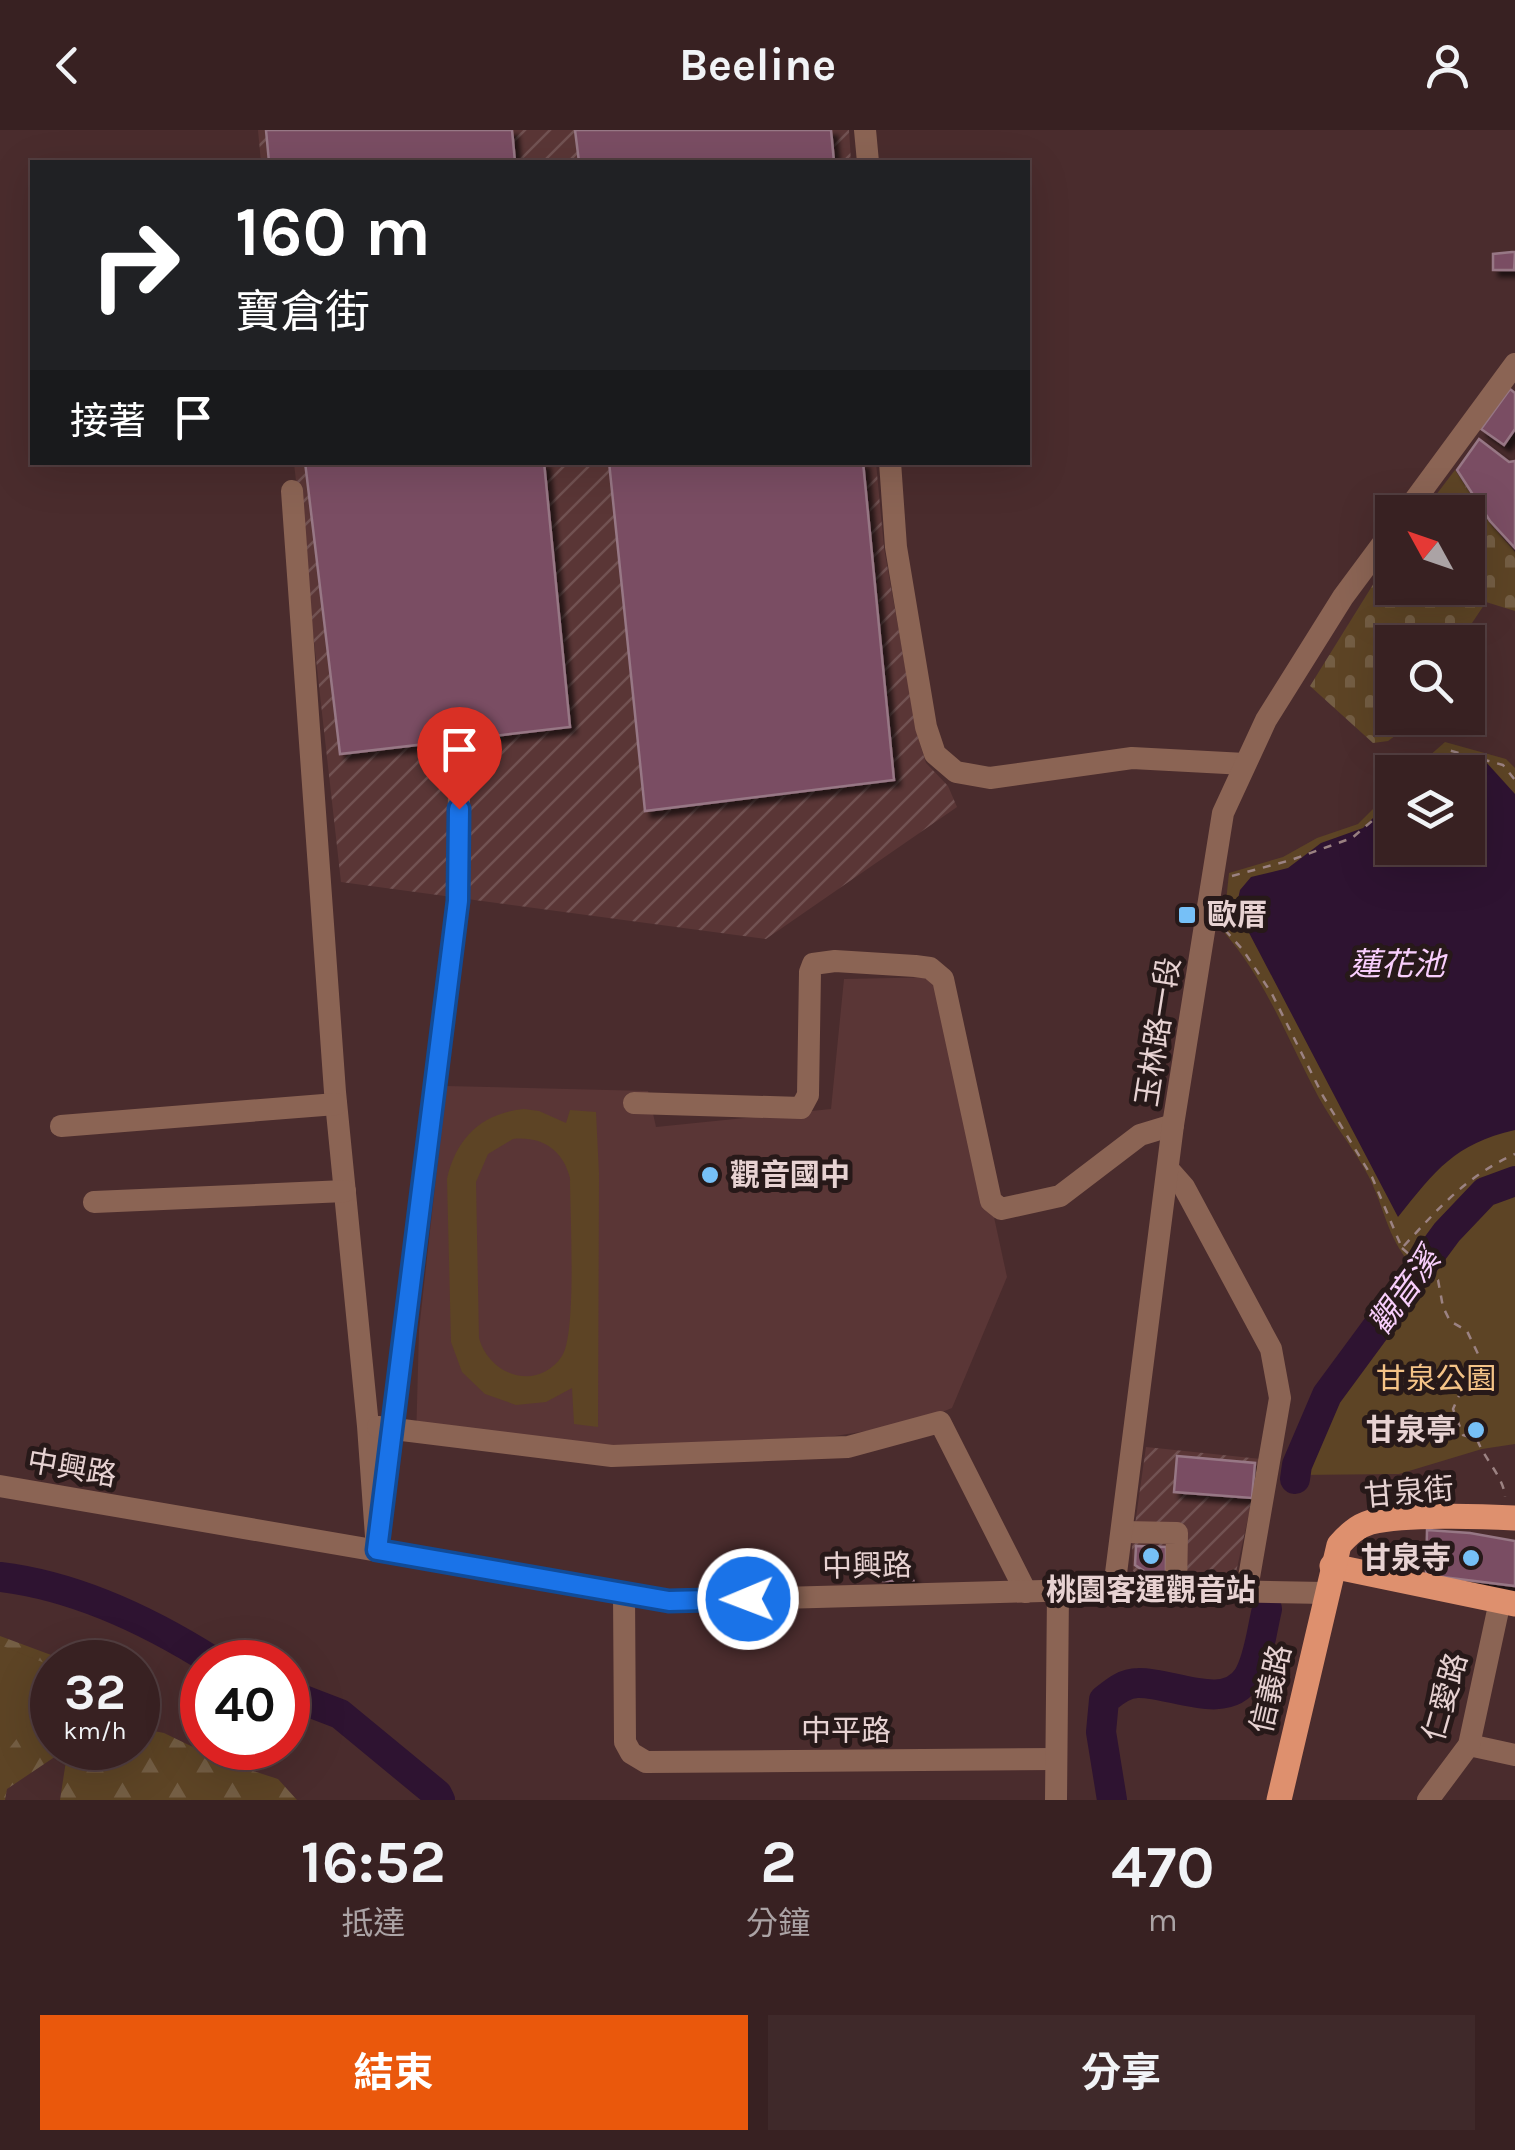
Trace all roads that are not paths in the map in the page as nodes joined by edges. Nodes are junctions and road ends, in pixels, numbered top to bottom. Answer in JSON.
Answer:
{"nodes":[{"id":1,"x":865,"y":130,"type":"edge"},
{"id":2,"x":868,"y":160,"type":"edge"},
{"id":3,"x":1515,"y":364,"type":"edge"},
{"id":4,"x":890,"y":465,"type":"edge"},
{"id":5,"x":292,"y":491,"type":"dead end"},
{"id":6,"x":1419,"y":495,"type":"edge"},
{"id":7,"x":1375,"y":554,"type":"edge"},
{"id":8,"x":1245,"y":764,"type":"junction"},
{"id":9,"x":459,"y":786,"type":"dead end"},
{"id":10,"x":634,"y":1103,"type":"dead end"},
{"id":11,"x":336,"y":1104,"type":"junction"},
{"id":12,"x":1173,"y":1125,"type":"junction"},
{"id":13,"x":61,"y":1126,"type":"dead end"},
{"id":14,"x":1169,"y":1170,"type":"junction"},
{"id":15,"x":345,"y":1191,"type":"junction"},
{"id":16,"x":94,"y":1202,"type":"dead end"},
{"id":17,"x":368,"y":1426,"type":"junction"},
{"id":18,"x":392,"y":1428,"type":"junction"},
{"id":19,"x":0,"y":1486,"type":"edge"},
{"id":20,"x":1510,"y":1518,"type":"edge"},
{"id":21,"x":1123,"y":1532,"type":"junction"},
{"id":22,"x":377,"y":1550,"type":"junction"},
{"id":23,"x":1332,"y":1566,"type":"junction"},
{"id":24,"x":1114,"y":1590,"type":"junction"},
{"id":25,"x":1176,"y":1590,"type":"junction"},
{"id":26,"x":1247,"y":1590,"type":"junction"},
{"id":27,"x":1026,"y":1592,"type":"junction"},
{"id":28,"x":1058,"y":1592,"type":"junction"},
{"id":29,"x":1325,"y":1592,"type":"junction"},
{"id":30,"x":624,"y":1594,"type":"junction"},
{"id":31,"x":1508,"y":1603,"type":"edge"},
{"id":32,"x":1469,"y":1745,"type":"junction"},
{"id":33,"x":1515,"y":1755,"type":"edge"},
{"id":34,"x":1056,"y":1759,"type":"junction"},
{"id":35,"x":1056,"y":1800,"type":"edge"},
{"id":36,"x":1279,"y":1800,"type":"edge"},
{"id":37,"x":1428,"y":1800,"type":"edge"}],
"edges":[{"from":1,"to":2,"type":"street"},
{"from":3,"to":6,"type":"street"},
{"from":4,"to":8,"type":"street"},
{"from":5,"to":11,"type":"street"},
{"from":7,"to":8,"type":"street","name":"玉林路一段"},
{"from":8,"to":12,"type":"street","name":"玉林路一段"},
{"from":9,"to":18,"type":"street"},
{"from":10,"to":12,"type":"street"},
{"from":11,"to":13,"type":"street"},
{"from":11,"to":15,"type":"street"},
{"from":12,"to":14,"type":"street","name":"玉林路一段"},
{"from":14,"to":21,"type":"street","name":"玉林路一段"},
{"from":14,"to":26,"type":"street"},
{"from":15,"to":16,"type":"street"},
{"from":15,"to":17,"type":"street"},
{"from":17,"to":18,"type":"street"},
{"from":17,"to":22,"type":"street"},
{"from":18,"to":22,"type":"street"},
{"from":18,"to":27,"type":"street"},
{"from":19,"to":22,"type":"street","name":"中興路"},
{"from":20,"to":23,"type":"main road","name":"甘泉街"},
{"from":21,"to":24,"type":"street","name":"玉林路一段"},
{"from":21,"to":25,"type":"street"},
{"from":22,"to":30,"type":"street","name":"中興路"},
{"from":23,"to":29,"type":"main road","name":"甘泉街"},
{"from":23,"to":31,"type":"main road"},
{"from":24,"to":25,"type":"street","name":"中興路"},
{"from":24,"to":28,"type":"street","name":"中興路"},
{"from":25,"to":26,"type":"street","name":"中興路"},
{"from":26,"to":29,"type":"street","name":"中興路"},
{"from":27,"to":28,"type":"street","name":"中興路"},
{"from":27,"to":30,"type":"street","name":"中興路"},
{"from":28,"to":34,"type":"street"},
{"from":29,"to":36,"type":"main road","name":"信義路"},
{"from":30,"to":34,"type":"street","name":"中平路"},
{"from":31,"to":32,"type":"street","name":"仁愛路"},
{"from":32,"to":33,"type":"street"},
{"from":32,"to":37,"type":"street","name":"仁愛路"},
{"from":34,"to":35,"type":"street"}]}
